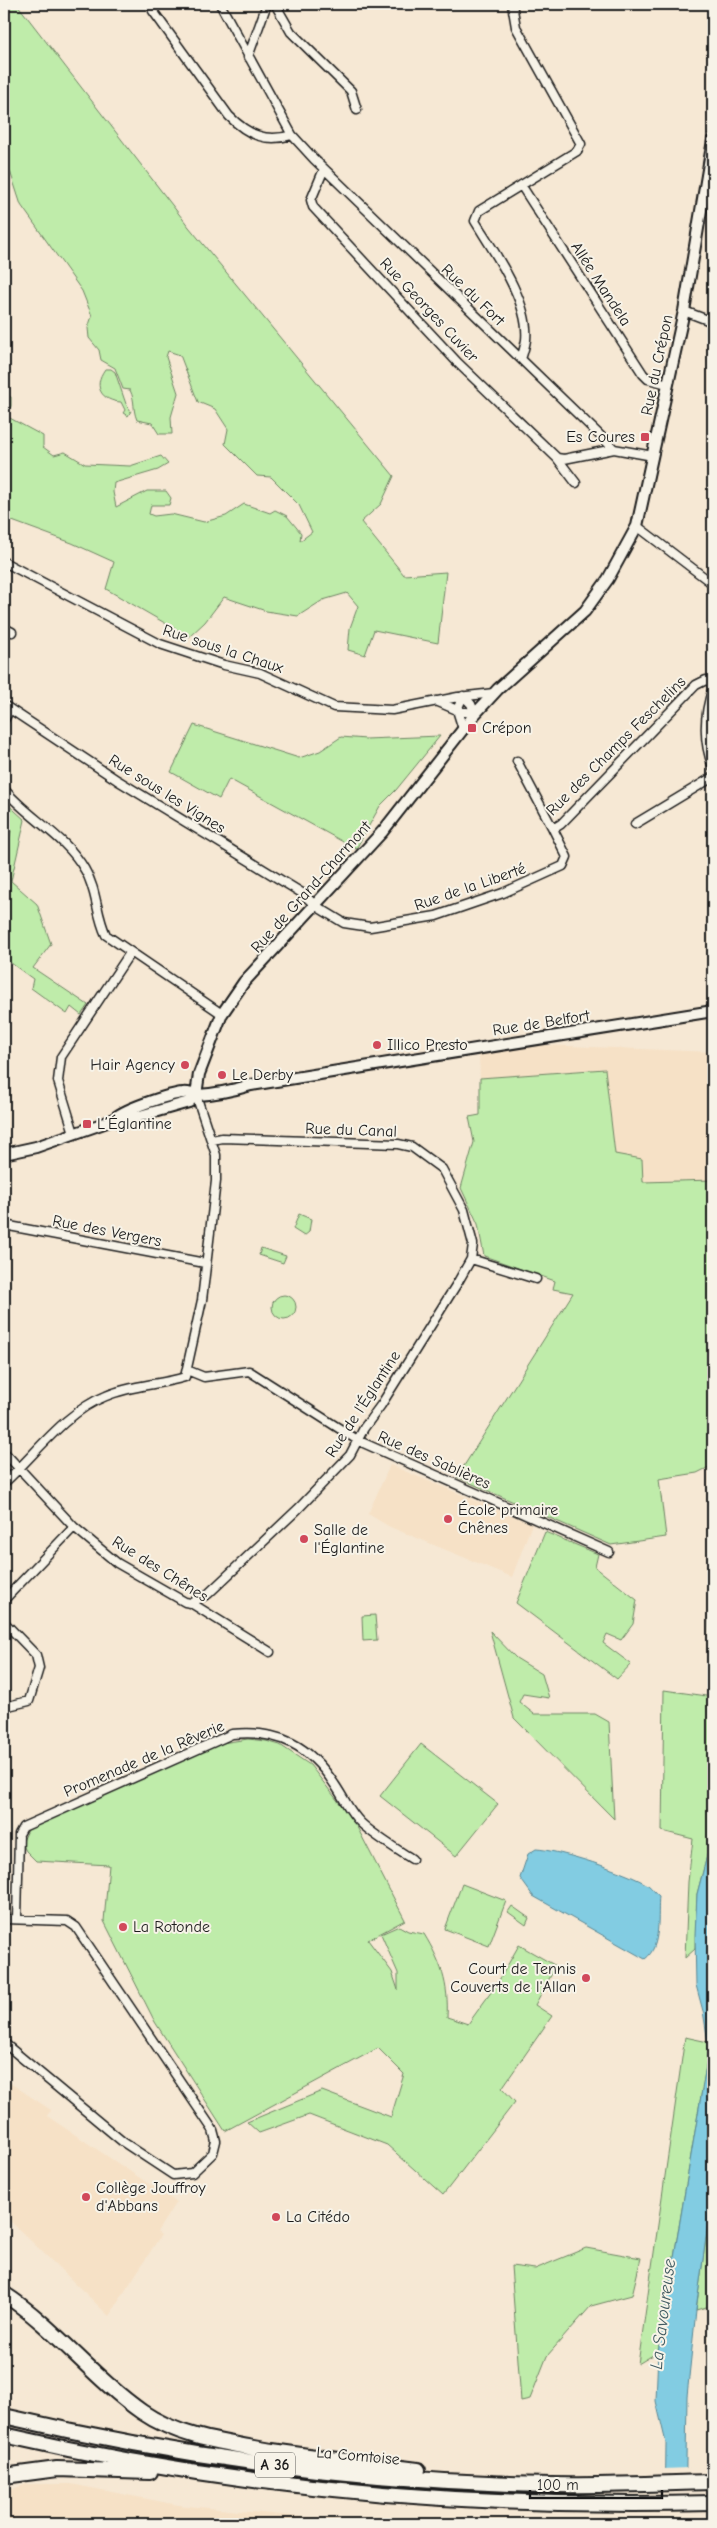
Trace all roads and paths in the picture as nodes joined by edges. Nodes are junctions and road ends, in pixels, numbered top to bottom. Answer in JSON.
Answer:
{"nodes":[{"id":1,"x":220,"y":4,"type":"edge"},
{"id":2,"x":267,"y":4,"type":"edge"},
{"id":3,"x":275,"y":4,"type":"edge"},
{"id":4,"x":512,"y":4,"type":"edge"},
{"id":5,"x":153,"y":11,"type":"dead end"},
{"id":6,"x":248,"y":57,"type":"junction"},
{"id":7,"x":357,"y":110,"type":"dead end"},
{"id":8,"x":292,"y":135,"type":"junction"},
{"id":9,"x":713,"y":140,"type":"edge"},
{"id":10,"x":324,"y":169,"type":"junction"},
{"id":11,"x":521,"y":185,"type":"junction"},
{"id":12,"x":684,"y":311,"type":"junction"},
{"id":13,"x":713,"y":322,"type":"edge"},
{"id":14,"x":521,"y":359,"type":"junction"},
{"id":15,"x":668,"y":384,"type":"junction"},
{"id":16,"x":614,"y":449,"type":"junction"},
{"id":17,"x":653,"y":456,"type":"junction"},
{"id":18,"x":557,"y":458,"type":"junction"},
{"id":19,"x":576,"y":483,"type":"dead end"},
{"id":20,"x":637,"y":526,"type":"junction"},
{"id":21,"x":4,"y":562,"type":"edge"},
{"id":22,"x":712,"y":579,"type":"edge"},
{"id":23,"x":4,"y":628,"type":"edge"},
{"id":24,"x":12,"y":632,"type":"dead end"},
{"id":25,"x":713,"y":683,"type":"edge"},
{"id":26,"x":713,"y":688,"type":"edge"},
{"id":27,"x":494,"y":693,"type":"junction"},
{"id":28,"x":463,"y":696,"type":"junction"},
{"id":29,"x":436,"y":701,"type":"junction"},
{"id":30,"x":7,"y":707,"type":"edge"},
{"id":31,"x":457,"y":710,"type":"junction"},
{"id":32,"x":475,"y":714,"type":"junction"},
{"id":33,"x":4,"y":720,"type":"edge"},
{"id":34,"x":463,"y":729,"type":"junction"},
{"id":35,"x":517,"y":761,"type":"dead end"},
{"id":36,"x":713,"y":768,"type":"edge"},
{"id":37,"x":713,"y":777,"type":"edge"},
{"id":38,"x":4,"y":789,"type":"edge"},
{"id":39,"x":635,"y":824,"type":"dead end"},
{"id":40,"x":553,"y":829,"type":"junction"},
{"id":41,"x":316,"y":906,"type":"junction"},
{"id":42,"x":130,"y":953,"type":"junction"},
{"id":43,"x":713,"y":1011,"type":"edge"},
{"id":44,"x":222,"y":1014,"type":"junction"},
{"id":45,"x":196,"y":1095,"type":"junction"},
{"id":46,"x":74,"y":1133,"type":"junction"},
{"id":47,"x":212,"y":1140,"type":"junction"},
{"id":48,"x":4,"y":1154,"type":"edge"},
{"id":49,"x":4,"y":1225,"type":"edge"},
{"id":50,"x":470,"y":1260,"type":"junction"},
{"id":51,"x":205,"y":1263,"type":"junction"},
{"id":52,"x":536,"y":1279,"type":"dead end"},
{"id":53,"x":188,"y":1370,"type":"junction"},
{"id":54,"x":358,"y":1441,"type":"junction"},
{"id":55,"x":4,"y":1452,"type":"edge"},
{"id":56,"x":20,"y":1469,"type":"junction"},
{"id":57,"x":4,"y":1483,"type":"edge"},
{"id":58,"x":74,"y":1527,"type":"junction"},
{"id":59,"x":609,"y":1552,"type":"dead end"},
{"id":60,"x":4,"y":1600,"type":"edge"},
{"id":61,"x":191,"y":1603,"type":"junction"},
{"id":62,"x":4,"y":1622,"type":"edge"},
{"id":63,"x":270,"y":1652,"type":"dead end"},
{"id":64,"x":4,"y":1707,"type":"edge"},
{"id":65,"x":412,"y":1859,"type":"dead end"},
{"id":66,"x":4,"y":1918,"type":"edge"},
{"id":67,"x":17,"y":1918,"type":"junction"},
{"id":68,"x":4,"y":2043,"type":"edge"},
{"id":69,"x":4,"y":2294,"type":"edge"},
{"id":70,"x":4,"y":2416,"type":"edge"},
{"id":71,"x":4,"y":2435,"type":"edge"},
{"id":72,"x":4,"y":2476,"type":"edge"},
{"id":73,"x":225,"y":2477,"type":"junction"},
{"id":74,"x":713,"y":2482,"type":"edge"},
{"id":75,"x":550,"y":2485,"type":"junction"},
{"id":76,"x":713,"y":2503,"type":"edge"}],
"edges":[{"from":1,"to":6,"type":"street","name":"Rue du Fort"},
{"from":2,"to":6,"type":"street"},
{"from":3,"to":7,"type":"street"},
{"from":4,"to":11,"type":"street"},
{"from":5,"to":8,"type":"street"},
{"from":6,"to":8,"type":"street","name":"Rue du Fort"},
{"from":8,"to":10,"type":"street","name":"Rue du Fort"},
{"from":9,"to":12,"type":"street","name":"Rue du Crépon"},
{"from":10,"to":14,"type":"street","name":"Rue du Fort"},
{"from":10,"to":18,"type":"street","name":"Rue Georges Cuvier"},
{"from":11,"to":14,"type":"street"},
{"from":11,"to":15,"type":"street","name":"Allée Mandela"},
{"from":12,"to":13,"type":"street"},
{"from":12,"to":15,"type":"street","name":"Rue du Crépon"},
{"from":14,"to":16,"type":"street","name":"Rue du Fort"},
{"from":15,"to":17,"type":"street","name":"Rue du Crépon"},
{"from":16,"to":17,"type":"street"},
{"from":16,"to":18,"type":"street"},
{"from":17,"to":20,"type":"street","name":"Rue du Crépon"},
{"from":18,"to":19,"type":"street","name":"Rue Georges Cuvier"},
{"from":20,"to":22,"type":"street"},
{"from":20,"to":27,"type":"street","name":"Rue du Crépon"},
{"from":21,"to":29,"type":"street","name":"Rue sous la Chaux"},
{"from":23,"to":24,"type":"street"},
{"from":25,"to":40,"type":"street","name":"Rue des Champs Feschelins"},
{"from":26,"to":36,"type":"street"},
{"from":27,"to":28,"type":"street","name":"Rue sous la Chaux"},
{"from":27,"to":32,"type":"street","name":"Rue du Crépon"},
{"from":28,"to":29,"type":"street","name":"Rue sous la Chaux"},
{"from":28,"to":31,"type":"street"},
{"from":28,"to":32,"type":"street"},
{"from":29,"to":31,"type":"street"},
{"from":30,"to":33,"type":"street"},
{"from":30,"to":41,"type":"street","name":"Rue sous les Vignes"},
{"from":31,"to":32,"type":"street"},
{"from":31,"to":34,"type":"street"},
{"from":32,"to":34,"type":"street","name":"Rue de Grand-Charmont"},
{"from":34,"to":41,"type":"street","name":"Rue de Grand-Charmont"},
{"from":35,"to":40,"type":"street","name":"Rue des Champs Feschelins"},
{"from":37,"to":39,"type":"street"},
{"from":38,"to":42,"type":"street"},
{"from":40,"to":41,"type":"street","name":"Rue de la Liberté"},
{"from":41,"to":44,"type":"street","name":"Rue de Grand-Charmont"},
{"from":42,"to":44,"type":"street"},
{"from":42,"to":46,"type":"street"},
{"from":43,"to":45,"type":"street","name":"Rue de Belfort"},
{"from":44,"to":45,"type":"street","name":"Rue de Grand-Charmont"},
{"from":45,"to":46,"type":"street","name":"Rue de Belfort"},
{"from":45,"to":47,"type":"street"},
{"from":46,"to":48,"type":"street"},
{"from":47,"to":50,"type":"street","name":"Rue du Canal"},
{"from":47,"to":51,"type":"street"},
{"from":49,"to":51,"type":"street","name":"Rue des Vergers"},
{"from":50,"to":52,"type":"street"},
{"from":50,"to":54,"type":"street","name":"Rue de l'Églantine"},
{"from":51,"to":53,"type":"street"},
{"from":53,"to":54,"type":"street","name":"Rue des Sablières"},
{"from":53,"to":56,"type":"street"},
{"from":54,"to":59,"type":"street","name":"Rue des Sablières"},
{"from":54,"to":61,"type":"street","name":"Rue de l'Églantine"},
{"from":55,"to":56,"type":"street","name":"Rue des Chênes"},
{"from":56,"to":57,"type":"street"},
{"from":56,"to":58,"type":"street","name":"Rue des Chênes"},
{"from":58,"to":60,"type":"street"},
{"from":58,"to":61,"type":"street","name":"Rue des Chênes"},
{"from":61,"to":63,"type":"street","name":"Rue des Chênes"},
{"from":62,"to":64,"type":"street"},
{"from":65,"to":67,"type":"street","name":"Promenade de la Rêverie"},
{"from":66,"to":67,"type":"street"},
{"from":67,"to":68,"type":"street"},
{"from":69,"to":75,"type":"highway"},
{"from":70,"to":75,"type":"highway","name":"La Comtoise","number":"A 36"},
{"from":71,"to":73,"type":"highway","number":"A 36"},
{"from":72,"to":73,"type":"highway"},
{"from":73,"to":76,"type":"highway","number":"A 36"},
{"from":74,"to":75,"type":"highway","name":"La Comtoise","number":"A 36"}]}
